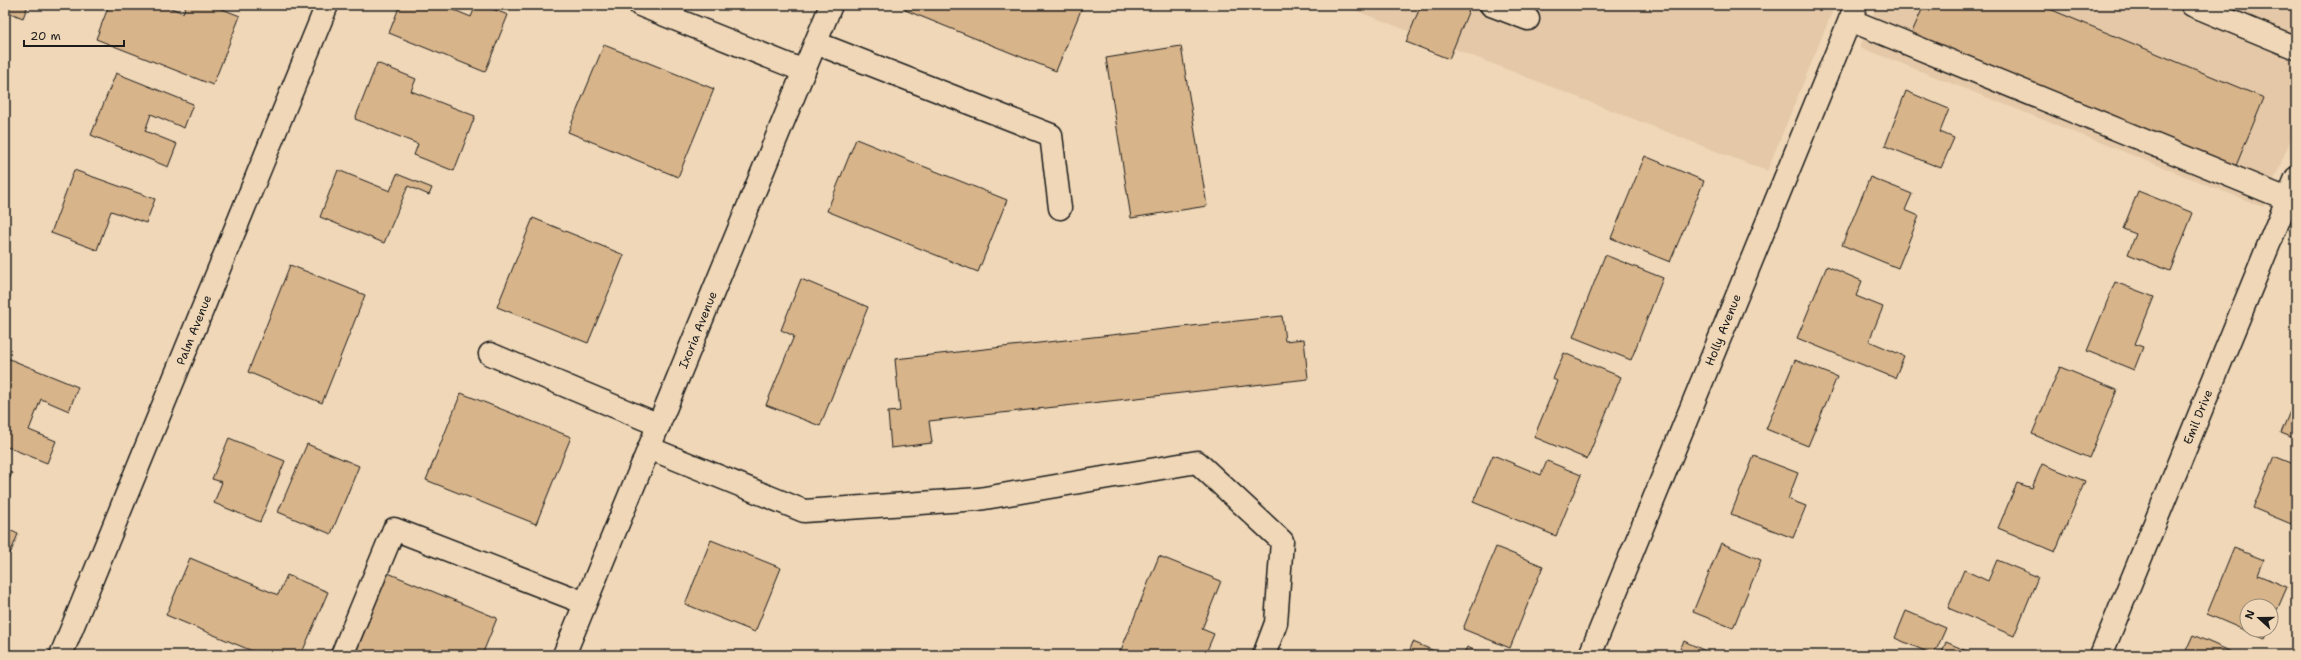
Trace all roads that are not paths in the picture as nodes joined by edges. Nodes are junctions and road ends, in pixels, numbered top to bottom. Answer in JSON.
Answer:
{"nodes":[{"id":1,"x":327,"y":5,"type":"edge"},
{"id":2,"x":640,"y":5,"type":"edge"},
{"id":3,"x":831,"y":5,"type":"edge"},
{"id":4,"x":1491,"y":5,"type":"edge"},
{"id":5,"x":2200,"y":6,"type":"edge"},
{"id":6,"x":1853,"y":12,"type":"edge"},
{"id":7,"x":1528,"y":19,"type":"dead end"},
{"id":8,"x":816,"y":43,"type":"junction"},
{"id":9,"x":2296,"y":48,"type":"edge"},
{"id":10,"x":804,"y":71,"type":"junction"},
{"id":11,"x":2296,"y":178,"type":"edge"},
{"id":12,"x":2287,"y":199,"type":"junction"},
{"id":13,"x":1060,"y":208,"type":"dead end"},
{"id":14,"x":490,"y":354,"type":"dead end"},
{"id":15,"x":659,"y":425,"type":"junction"},
{"id":16,"x":649,"y":448,"type":"junction"},
{"id":17,"x":585,"y":603,"type":"junction"},
{"id":18,"x":61,"y":655,"type":"edge"},
{"id":19,"x":342,"y":655,"type":"edge"},
{"id":20,"x":564,"y":655,"type":"edge"},
{"id":21,"x":1264,"y":655,"type":"edge"},
{"id":22,"x":1590,"y":655,"type":"edge"},
{"id":23,"x":2101,"y":655,"type":"edge"}],
"edges":[{"from":1,"to":18,"type":"street","name":"Palm Avenue"},
{"from":2,"to":10,"type":"street"},
{"from":3,"to":8,"type":"street","name":"Ixoria Avenue"},
{"from":4,"to":7,"type":"street"},
{"from":5,"to":9,"type":"street"},
{"from":6,"to":12,"type":"street"},
{"from":6,"to":22,"type":"street","name":"Holly Avenue"},
{"from":8,"to":10,"type":"street","name":"Ixoria Avenue"},
{"from":8,"to":13,"type":"street"},
{"from":10,"to":15,"type":"street","name":"Ixoria Avenue"},
{"from":11,"to":12,"type":"street","name":"Emil Drive"},
{"from":12,"to":23,"type":"street","name":"Emil Drive"},
{"from":14,"to":15,"type":"street"},
{"from":15,"to":16,"type":"street","name":"Ixoria Avenue"},
{"from":16,"to":17,"type":"street","name":"Ixoria Avenue"},
{"from":16,"to":21,"type":"street"},
{"from":17,"to":19,"type":"street"},
{"from":17,"to":20,"type":"street","name":"Ixoria Avenue"}]}
